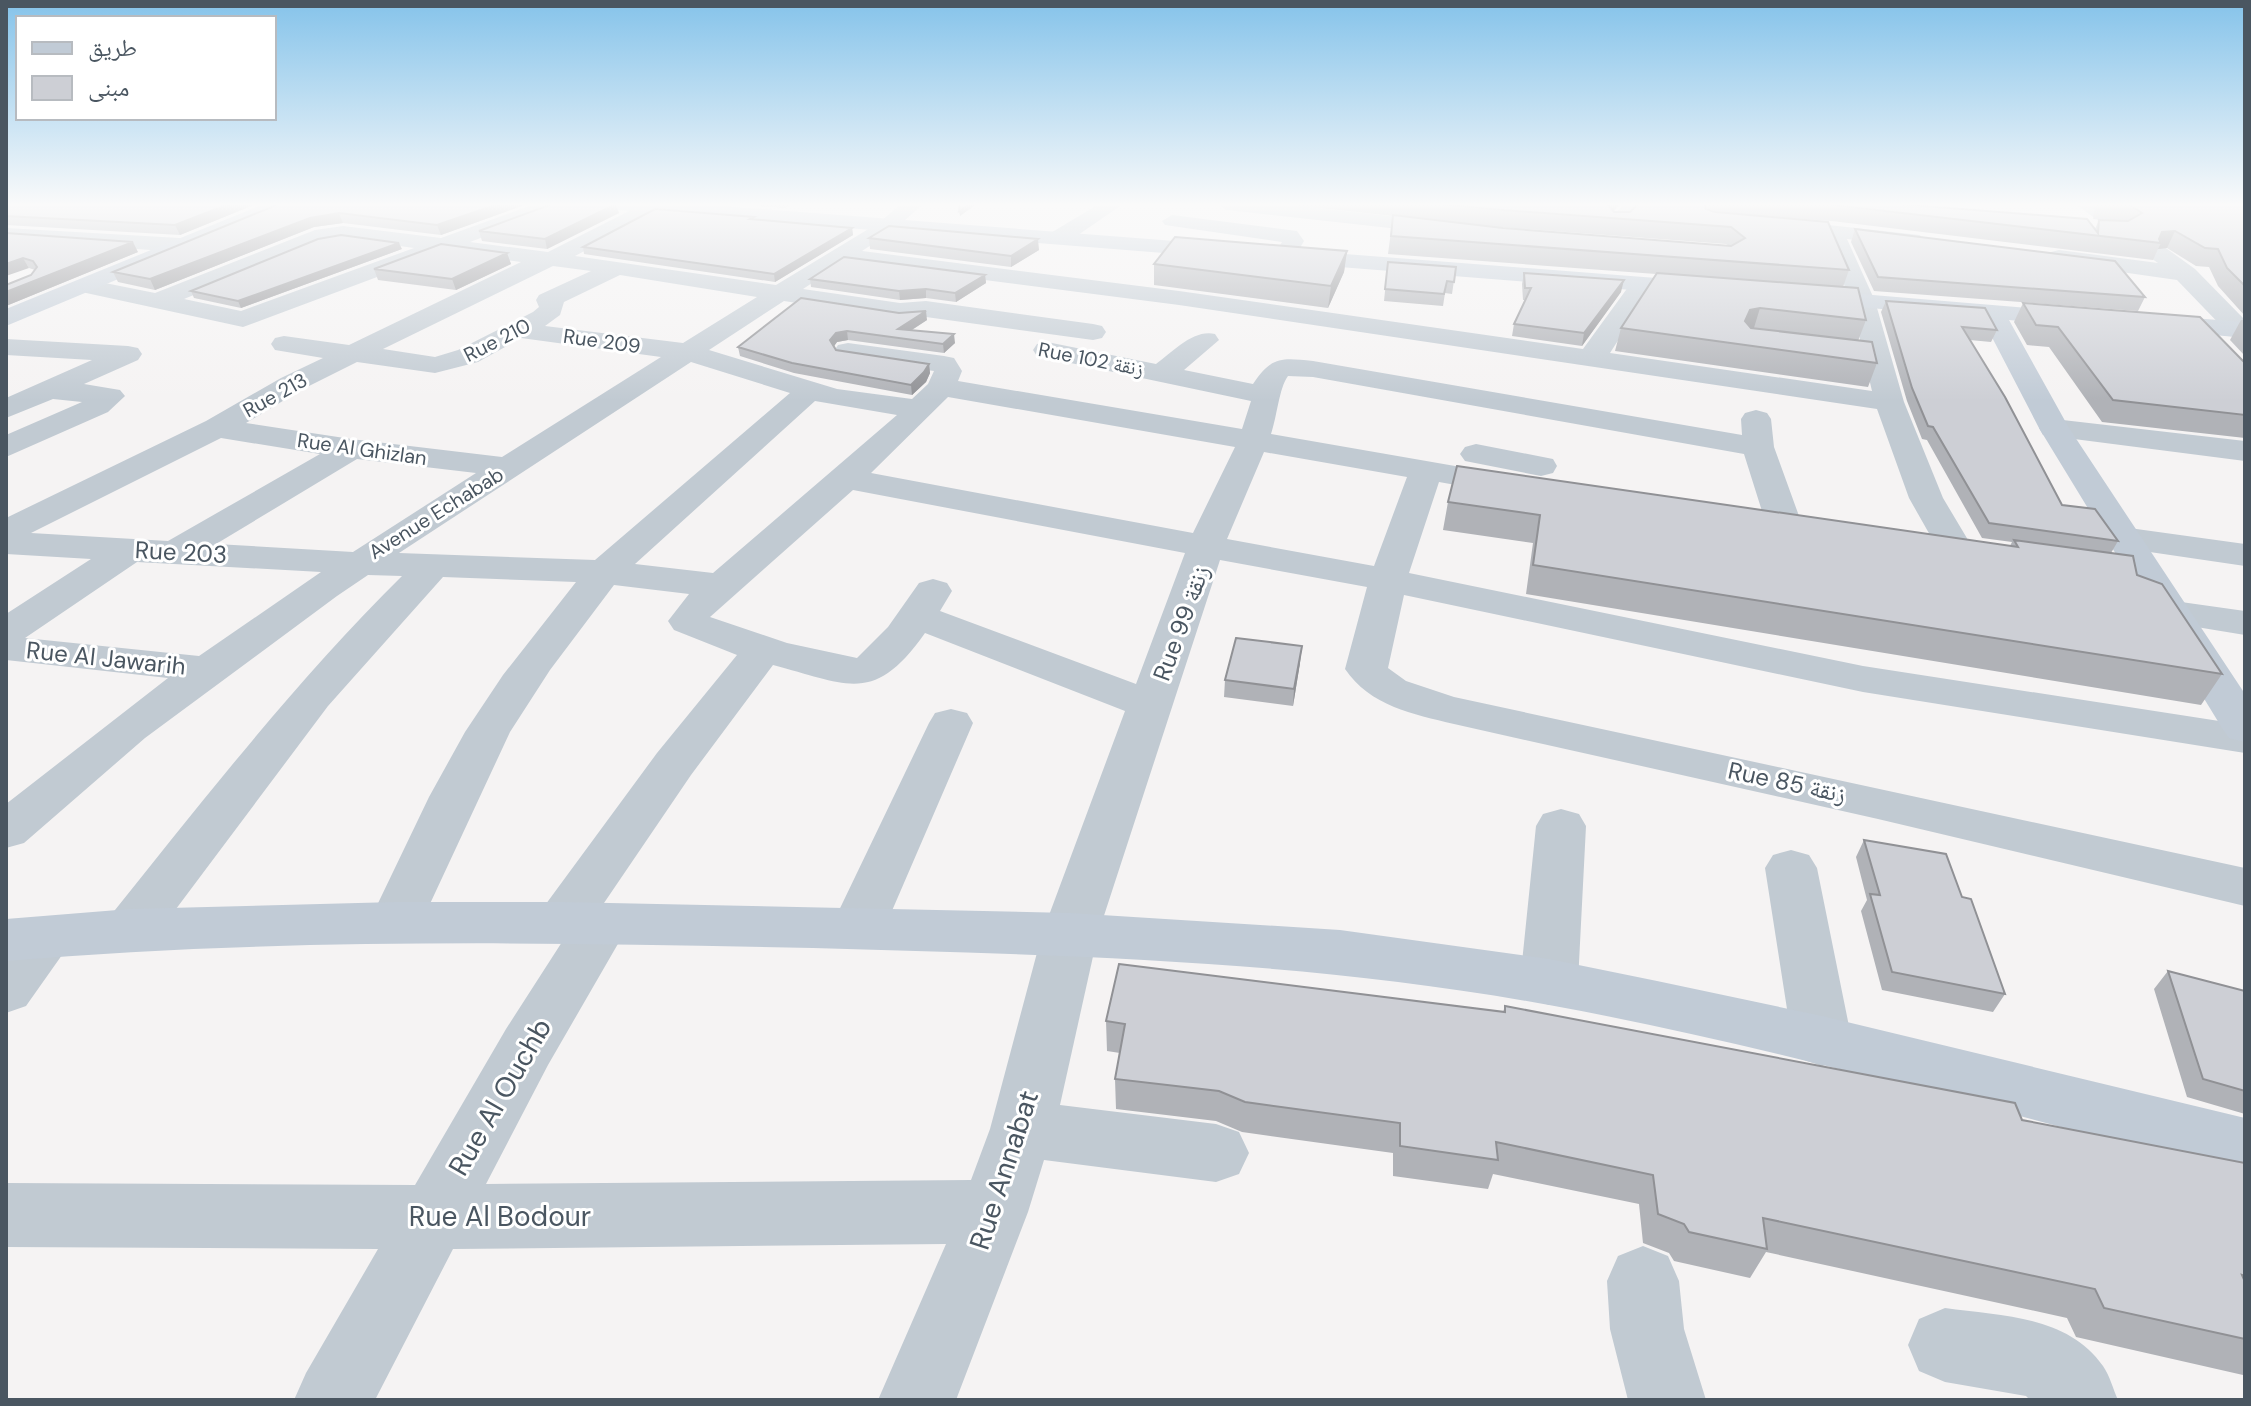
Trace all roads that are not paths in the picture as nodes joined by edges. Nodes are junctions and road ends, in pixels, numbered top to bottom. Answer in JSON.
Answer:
{"nodes":[{"id":1,"x":123,"y":270,"type":"edge"},
{"id":2,"x":235,"y":270,"type":"edge"},
{"id":3,"x":372,"y":270,"type":"edge"},
{"id":4,"x":526,"y":270,"type":"edge"},
{"id":5,"x":614,"y":270,"type":"edge"},
{"id":6,"x":627,"y":270,"type":"edge"},
{"id":7,"x":816,"y":270,"type":"edge"},
{"id":8,"x":955,"y":270,"type":"edge"},
{"id":9,"x":1461,"y":270,"type":"edge"},
{"id":10,"x":1853,"y":270,"type":"edge"},
{"id":11,"x":2153,"y":270,"type":"edge"},
{"id":12,"x":2181,"y":270,"type":"edge"},
{"id":13,"x":2187,"y":274,"type":"junction"},
{"id":14,"x":1642,"y":284,"type":"junction"},
{"id":15,"x":85,"y":286,"type":"junction"},
{"id":16,"x":1729,"y":290,"type":"edge"},
{"id":17,"x":476,"y":293,"type":"junction"},
{"id":18,"x":779,"y":293,"type":"junction"},
{"id":19,"x":1773,"y":294,"type":"edge"},
{"id":20,"x":160,"y":300,"type":"junction"},
{"id":21,"x":548,"y":300,"type":"junction"},
{"id":22,"x":1863,"y":301,"type":"junction"},
{"id":23,"x":1991,"y":310,"type":"junction"},
{"id":24,"x":1115,"y":317,"type":"dead end"},
{"id":25,"x":6,"y":318,"type":"edge"},
{"id":26,"x":912,"y":321,"type":"junction"},
{"id":27,"x":2199,"y":327,"type":"junction"},
{"id":28,"x":518,"y":330,"type":"junction"},
{"id":29,"x":2242,"y":330,"type":"edge"},
{"id":30,"x":1093,"y":332,"type":"junction"},
{"id":31,"x":1206,"y":340,"type":"dead end"},
{"id":32,"x":284,"y":344,"type":"dead end"},
{"id":33,"x":6,"y":347,"type":"edge"},
{"id":34,"x":848,"y":351,"type":"edge"},
{"id":35,"x":687,"y":352,"type":"junction"},
{"id":36,"x":1847,"y":353,"type":"edge"},
{"id":37,"x":353,"y":354,"type":"junction"},
{"id":38,"x":1068,"y":355,"type":"junction"},
{"id":39,"x":1878,"y":356,"type":"junction"},
{"id":40,"x":2227,"y":356,"type":"edge"},
{"id":41,"x":1587,"y":359,"type":"junction"},
{"id":42,"x":1163,"y":372,"type":"junction"},
{"id":43,"x":1753,"y":384,"type":"junction"},
{"id":44,"x":52,"y":390,"type":"junction"},
{"id":45,"x":810,"y":390,"type":"junction"},
{"id":46,"x":929,"y":398,"type":"junction"},
{"id":47,"x":1889,"y":402,"type":"junction"},
{"id":48,"x":6,"y":409,"type":"edge"},
{"id":49,"x":1260,"y":417,"type":"junction"},
{"id":50,"x":217,"y":428,"type":"junction"},
{"id":51,"x":2054,"y":428,"type":"junction"},
{"id":52,"x":6,"y":447,"type":"edge"},
{"id":53,"x":1758,"y":447,"type":"junction"},
{"id":54,"x":351,"y":449,"type":"junction"},
{"id":55,"x":2245,"y":451,"type":"edge"},
{"id":56,"x":508,"y":467,"type":"junction"},
{"id":57,"x":1426,"y":471,"type":"junction"},
{"id":58,"x":848,"y":479,"type":"junction"},
{"id":59,"x":1785,"y":526,"type":"edge"},
{"id":60,"x":6,"y":532,"type":"edge"},
{"id":61,"x":2122,"y":538,"type":"junction"},
{"id":62,"x":6,"y":543,"type":"edge"},
{"id":63,"x":1909,"y":543,"type":"edge"},
{"id":64,"x":1209,"y":546,"type":"junction"},
{"id":65,"x":130,"y":550,"type":"junction"},
{"id":66,"x":178,"y":551,"type":"junction"},
{"id":67,"x":2245,"y":555,"type":"edge"},
{"id":68,"x":356,"y":563,"type":"junction"},
{"id":69,"x":433,"y":566,"type":"junction"},
{"id":70,"x":2103,"y":569,"type":"edge"},
{"id":71,"x":604,"y":572,"type":"junction"},
{"id":72,"x":2148,"y":575,"type":"junction"},
{"id":73,"x":1388,"y":580,"type":"junction"},
{"id":74,"x":722,"y":586,"type":"junction"},
{"id":75,"x":2174,"y":613,"type":"junction"},
{"id":76,"x":2245,"y":623,"type":"edge"},
{"id":77,"x":6,"y":632,"type":"edge"},
{"id":78,"x":6,"y":648,"type":"edge"},
{"id":79,"x":764,"y":648,"type":"junction"},
{"id":80,"x":205,"y":669,"type":"junction"},
{"id":81,"x":1152,"y":706,"type":"junction"},
{"id":82,"x":951,"y":723,"type":"dead end"},
{"id":83,"x":2245,"y":728,"type":"edge"},
{"id":84,"x":2245,"y":739,"type":"edge"},
{"id":85,"x":6,"y":786,"type":"edge"},
{"id":86,"x":53,"y":789,"type":"junction"},
{"id":87,"x":1561,"y":826,"type":"dead end"},
{"id":88,"x":6,"y":831,"type":"edge"},
{"id":89,"x":1791,"y":868,"type":"dead end"},
{"id":90,"x":2245,"y":887,"type":"edge"},
{"id":91,"x":396,"y":922,"type":"junction"},
{"id":92,"x":582,"y":922,"type":"junction"},
{"id":93,"x":858,"y":927,"type":"junction"},
{"id":94,"x":130,"y":930,"type":"junction"},
{"id":95,"x":1070,"y":934,"type":"junction"},
{"id":96,"x":26,"y":939,"type":"edge"},
{"id":97,"x":1549,"y":982,"type":"junction"},
{"id":98,"x":6,"y":990,"type":"edge"},
{"id":99,"x":1822,"y":1041,"type":"junction"},
{"id":100,"x":1022,"y":1129,"type":"junction"},
{"id":101,"x":2245,"y":1147,"type":"edge"},
{"id":102,"x":1216,"y":1153,"type":"dead end"},
{"id":103,"x":994,"y":1212,"type":"junction"},
{"id":104,"x":6,"y":1215,"type":"edge"},
{"id":105,"x":431,"y":1217,"type":"junction"},
{"id":106,"x":1643,"y":1281,"type":"dead end"},
{"id":107,"x":1945,"y":1345,"type":"dead end"},
{"id":108,"x":333,"y":1400,"type":"edge"},
{"id":109,"x":917,"y":1400,"type":"edge"},
{"id":110,"x":1667,"y":1400,"type":"edge"},
{"id":111,"x":2079,"y":1400,"type":"edge"}],
"edges":[{"from":1,"to":15,"type":"main road"},
{"from":2,"to":20,"type":"street"},
{"from":3,"to":20,"type":"street"},
{"from":4,"to":17,"type":"street","name":"Rue 213"},
{"from":5,"to":21,"type":"street","name":"Rue 210"},
{"from":6,"to":18,"type":"street"},
{"from":7,"to":18,"type":"street","name":"Avenue Echabab"},
{"from":8,"to":41,"type":"street"},
{"from":9,"to":14,"type":"main road"},
{"from":10,"to":22,"type":"street"},
{"from":11,"to":13,"type":"street"},
{"from":12,"to":13,"type":"street"},
{"from":13,"to":29,"type":"street"},
{"from":14,"to":16,"type":"main road"},
{"from":14,"to":41,"type":"street"},
{"from":15,"to":20,"type":"street"},
{"from":15,"to":25,"type":"main road"},
{"from":17,"to":21,"type":"street"},
{"from":17,"to":37,"type":"street","name":"Rue 213"},
{"from":18,"to":26,"type":"street"},
{"from":18,"to":35,"type":"street","name":"Avenue Echabab"},
{"from":19,"to":22,"type":"main road"},
{"from":21,"to":28,"type":"street","name":"Rue 210"},
{"from":22,"to":23,"type":"main road"},
{"from":22,"to":39,"type":"street"},
{"from":23,"to":27,"type":"main road"},
{"from":23,"to":51,"type":"main road"},
{"from":24,"to":30,"type":"street"},
{"from":26,"to":30,"type":"street"},
{"from":26,"to":38,"type":"street","name":"Rue 102 زنقة"},
{"from":27,"to":29,"type":"main road"},
{"from":27,"to":40,"type":"street"},
{"from":28,"to":35,"type":"street","name":"Rue 209"},
{"from":28,"to":37,"type":"street","name":"Rue 210"},
{"from":30,"to":38,"type":"street"},
{"from":31,"to":42,"type":"street"},
{"from":32,"to":37,"type":"street","name":"Rue 210"},
{"from":33,"to":44,"type":"street"},
{"from":34,"to":46,"type":"street"},
{"from":35,"to":45,"type":"street","name":"Rue 209"},
{"from":35,"to":56,"type":"street","name":"Avenue Echabab"},
{"from":36,"to":39,"type":"street"},
{"from":37,"to":50,"type":"street","name":"Rue 213"},
{"from":38,"to":42,"type":"street","name":"Rue 102 زنقة"},
{"from":39,"to":47,"type":"street"},
{"from":41,"to":43,"type":"street"},
{"from":42,"to":49,"type":"street","name":"Rue 102 زنقة"},
{"from":43,"to":47,"type":"street"},
{"from":43,"to":53,"type":"street"},
{"from":44,"to":48,"type":"street"},
{"from":44,"to":52,"type":"street"},
{"from":45,"to":46,"type":"street","name":"Rue 209"},
{"from":45,"to":71,"type":"street"},
{"from":46,"to":49,"type":"street","name":"Rue 209"},
{"from":46,"to":58,"type":"street"},
{"from":47,"to":63,"type":"street"},
{"from":49,"to":53,"type":"street","name":"Rue 99 زنقة"},
{"from":49,"to":57,"type":"street"},
{"from":49,"to":57,"type":"street"},
{"from":49,"to":64,"type":"street","name":"Rue 99 زنقة"},
{"from":50,"to":54,"type":"street","name":"Rue Al Ghizlan"},
{"from":50,"to":60,"type":"street","name":"Rue 213"},
{"from":51,"to":55,"type":"street"},
{"from":51,"to":61,"type":"main road"},
{"from":53,"to":59,"type":"street"},
{"from":54,"to":56,"type":"street","name":"Rue Al Ghizlan"},
{"from":54,"to":66,"type":"street"},
{"from":56,"to":68,"type":"street","name":"Avenue Echabab"},
{"from":57,"to":73,"type":"street"},
{"from":58,"to":64,"type":"street"},
{"from":58,"to":74,"type":"street"},
{"from":61,"to":67,"type":"street"},
{"from":61,"to":72,"type":"main road"},
{"from":62,"to":65,"type":"street","name":"Rue 203"},
{"from":64,"to":73,"type":"street"},
{"from":64,"to":81,"type":"street","name":"Rue 99 زنقة"},
{"from":65,"to":66,"type":"street","name":"Rue 203"},
{"from":65,"to":77,"type":"street"},
{"from":66,"to":68,"type":"street","name":"Rue 203"},
{"from":68,"to":69,"type":"street","name":"Rue 203"},
{"from":68,"to":80,"type":"street","name":"Avenue Echabab"},
{"from":69,"to":71,"type":"street","name":"Rue 203"},
{"from":69,"to":94,"type":"street"},
{"from":70,"to":72,"type":"street"},
{"from":71,"to":74,"type":"street","name":"Rue 203"},
{"from":71,"to":91,"type":"street"},
{"from":72,"to":75,"type":"main road"},
{"from":73,"to":84,"type":"street"},
{"from":73,"to":90,"type":"street","name":"Rue 85 زنقة"},
{"from":74,"to":79,"type":"street"},
{"from":75,"to":76,"type":"street"},
{"from":75,"to":83,"type":"main road"},
{"from":78,"to":80,"type":"street","name":"Rue Al Jawarih"},
{"from":79,"to":81,"type":"street"},
{"from":79,"to":92,"type":"street","name":"Rue Al Ouchb"},
{"from":80,"to":86,"type":"street","name":"Avenue Echabab"},
{"from":81,"to":95,"type":"street","name":"Rue 99 زنقة"},
{"from":82,"to":93,"type":"street"},
{"from":85,"to":86,"type":"street"},
{"from":86,"to":88,"type":"street","name":"Avenue Echabab"},
{"from":87,"to":97,"type":"street"},
{"from":89,"to":99,"type":"street"},
{"from":91,"to":92,"type":"main road"},
{"from":91,"to":94,"type":"main road"},
{"from":92,"to":93,"type":"main road"},
{"from":92,"to":105,"type":"street","name":"Rue Al Ouchb"},
{"from":93,"to":95,"type":"main road"},
{"from":94,"to":96,"type":"main road"},
{"from":95,"to":97,"type":"main road"},
{"from":95,"to":100,"type":"street","name":"Rue Annabat"},
{"from":96,"to":98,"type":"street"},
{"from":97,"to":99,"type":"main road"},
{"from":99,"to":101,"type":"main road"},
{"from":100,"to":102,"type":"street"},
{"from":100,"to":103,"type":"street","name":"Rue Annabat"},
{"from":103,"to":105,"type":"street","name":"Rue Al Bodour"},
{"from":103,"to":109,"type":"street","name":"Rue Annabat"},
{"from":104,"to":105,"type":"street","name":"Rue Al Bodour"},
{"from":105,"to":108,"type":"street","name":"Rue Al Ouchb"},
{"from":106,"to":110,"type":"street"},
{"from":107,"to":111,"type":"street"}]}
